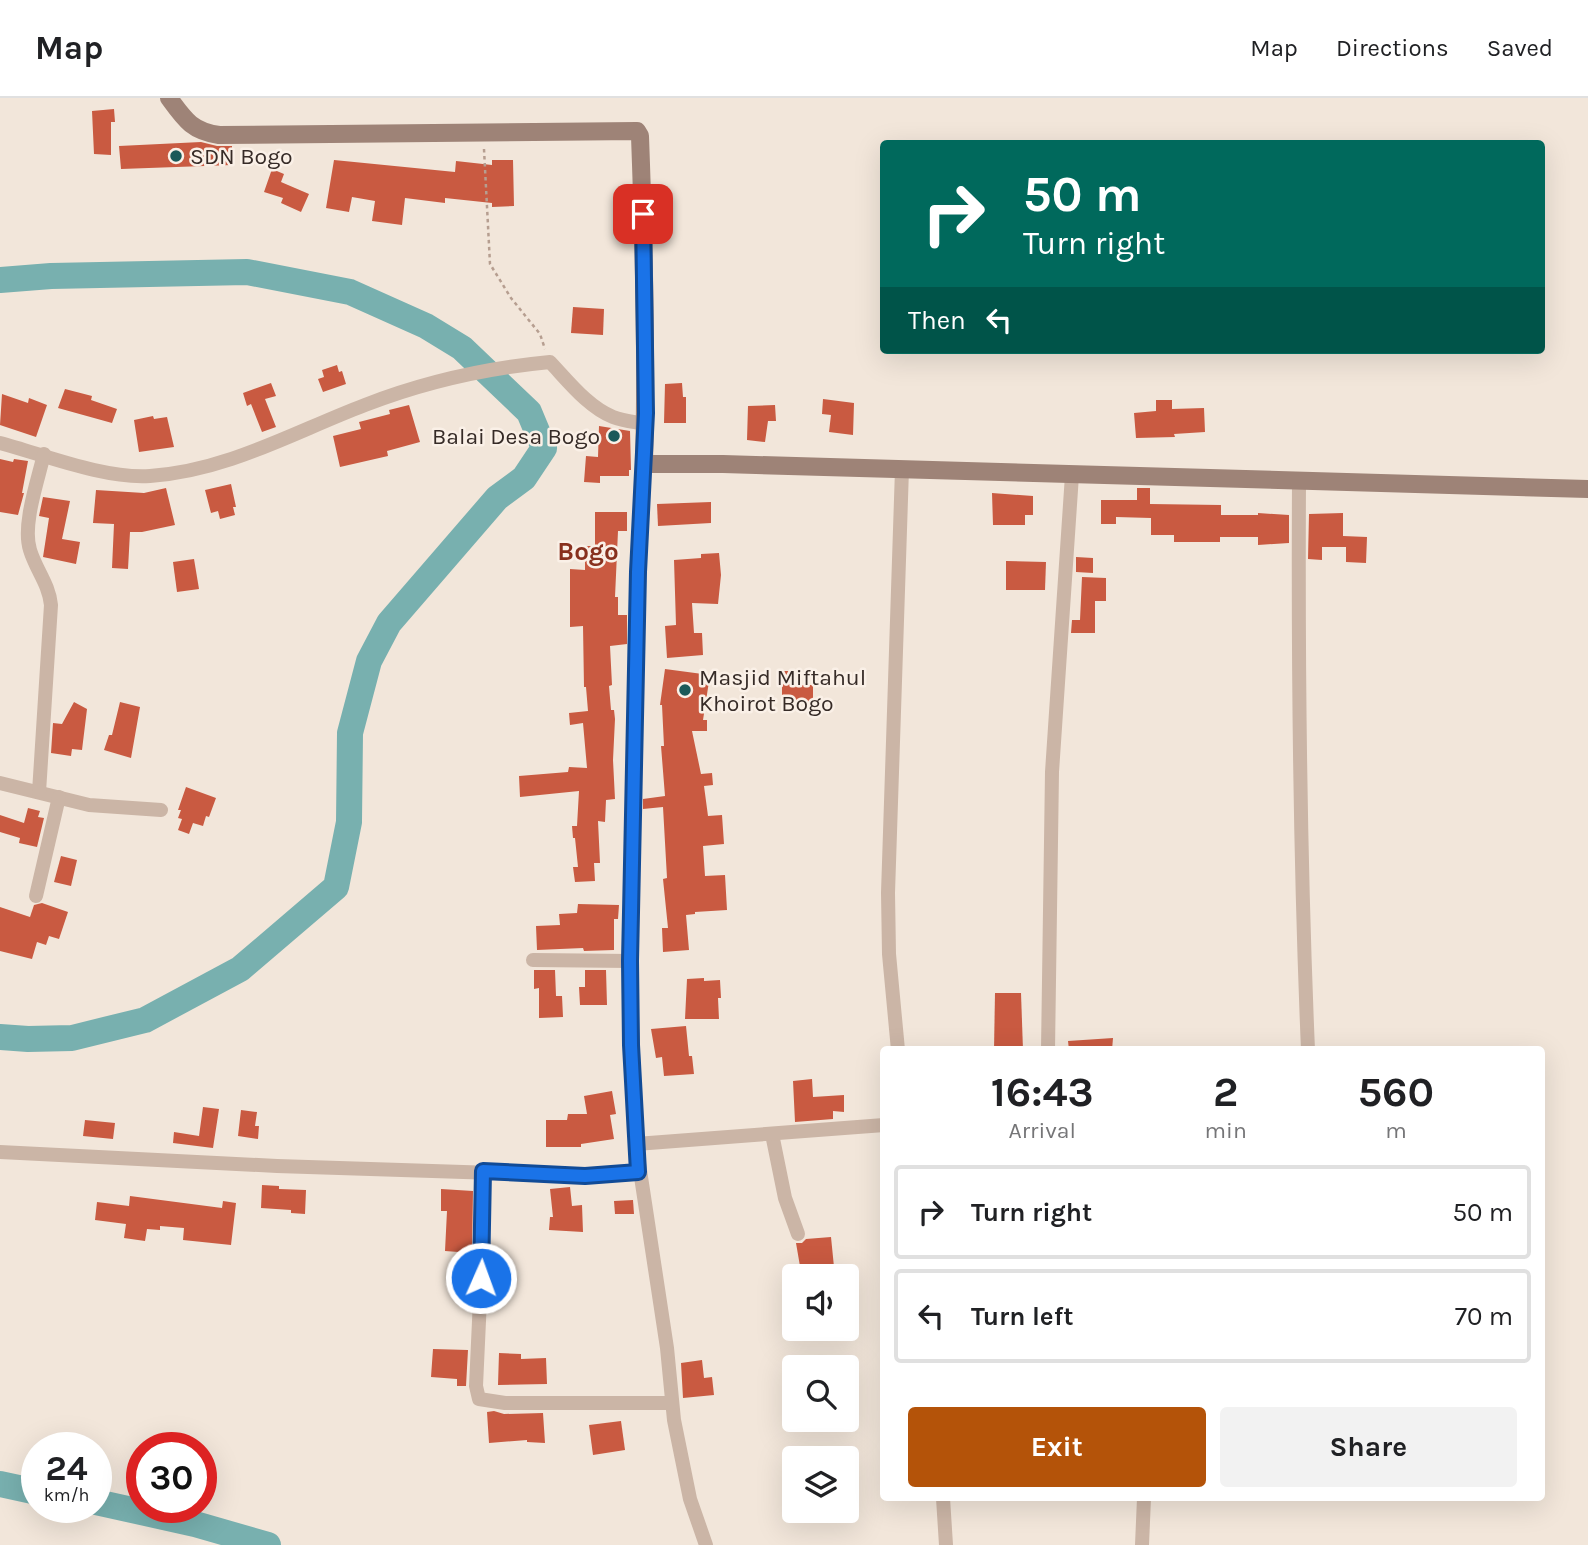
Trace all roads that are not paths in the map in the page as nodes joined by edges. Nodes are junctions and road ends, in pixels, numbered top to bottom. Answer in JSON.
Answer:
{"nodes":[{"id":1,"x":169,"y":98,"type":"edge"},
{"id":2,"x":645,"y":424,"type":"junction"},
{"id":3,"x":0,"y":443,"type":"edge"},
{"id":4,"x":44,"y":454,"type":"junction"},
{"id":5,"x":644,"y":464,"type":"junction"},
{"id":6,"x":902,"y":469,"type":"junction"},
{"id":7,"x":1072,"y":475,"type":"junction"},
{"id":8,"x":1299,"y":482,"type":"junction"},
{"id":9,"x":1588,"y":489,"type":"edge"},
{"id":10,"x":0,"y":783,"type":"edge"},
{"id":11,"x":39,"y":792,"type":"junction"},
{"id":12,"x":59,"y":797,"type":"junction"},
{"id":13,"x":162,"y":810,"type":"dead end"},
{"id":14,"x":36,"y":896,"type":"dead end"},
{"id":15,"x":533,"y":960,"type":"dead end"},
{"id":16,"x":630,"y":961,"type":"junction"},
{"id":17,"x":898,"y":1046,"type":"edge"},
{"id":18,"x":1048,"y":1046,"type":"edge"},
{"id":19,"x":1308,"y":1046,"type":"edge"},
{"id":20,"x":880,"y":1125,"type":"edge"},
{"id":21,"x":772,"y":1134,"type":"junction"},
{"id":22,"x":635,"y":1144,"type":"junction"},
{"id":23,"x":0,"y":1152,"type":"edge"},
{"id":24,"x":483,"y":1171,"type":"junction"},
{"id":25,"x":638,"y":1172,"type":"junction"},
{"id":26,"x":798,"y":1234,"type":"dead end"},
{"id":27,"x":672,"y":1403,"type":"junction"},
{"id":28,"x":943,"y":1501,"type":"edge"},
{"id":29,"x":1144,"y":1501,"type":"edge"},
{"id":30,"x":706,"y":1545,"type":"edge"},
{"id":31,"x":946,"y":1545,"type":"edge"},
{"id":32,"x":1142,"y":1545,"type":"edge"}],
"edges":[{"from":1,"to":2,"type":"street"},
{"from":2,"to":4,"type":"street"},
{"from":2,"to":5,"type":"street"},
{"from":3,"to":4,"type":"street"},
{"from":4,"to":11,"type":"street"},
{"from":5,"to":6,"type":"street"},
{"from":5,"to":16,"type":"street"},
{"from":6,"to":7,"type":"street"},
{"from":6,"to":17,"type":"street"},
{"from":7,"to":8,"type":"street"},
{"from":7,"to":18,"type":"street"},
{"from":8,"to":9,"type":"street"},
{"from":8,"to":19,"type":"street"},
{"from":10,"to":11,"type":"street"},
{"from":11,"to":12,"type":"street"},
{"from":12,"to":13,"type":"street"},
{"from":12,"to":14,"type":"street"},
{"from":15,"to":16,"type":"street"},
{"from":16,"to":22,"type":"street"},
{"from":20,"to":21,"type":"street"},
{"from":21,"to":22,"type":"street"},
{"from":21,"to":26,"type":"street"},
{"from":22,"to":25,"type":"street"},
{"from":23,"to":24,"type":"street"},
{"from":24,"to":25,"type":"street"},
{"from":24,"to":27,"type":"street"},
{"from":25,"to":27,"type":"street"},
{"from":27,"to":30,"type":"street"},
{"from":28,"to":31,"type":"street"},
{"from":29,"to":32,"type":"street"}]}
